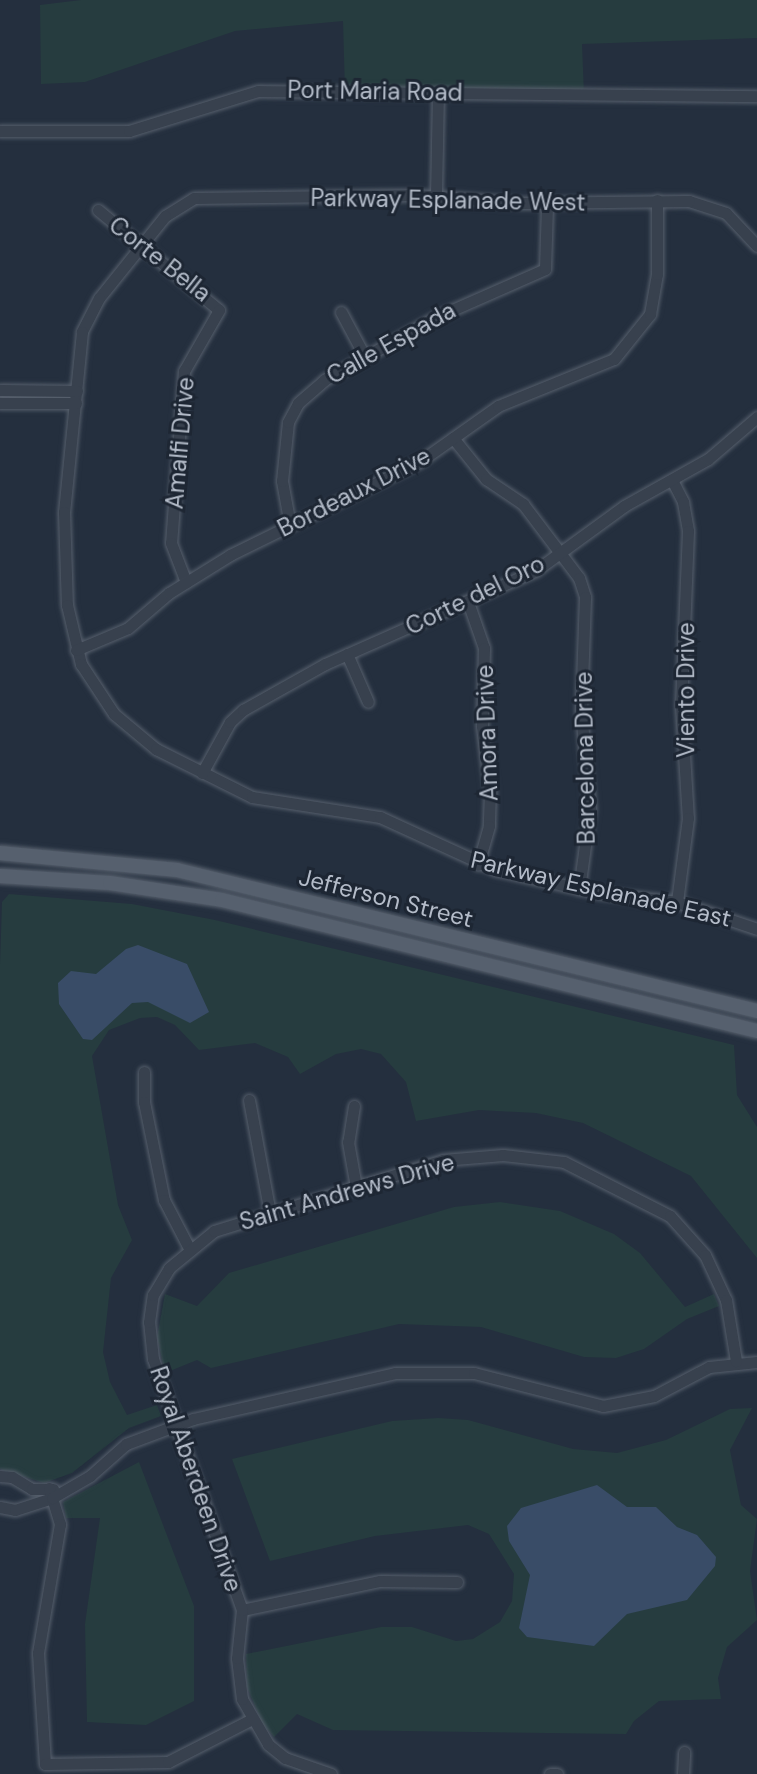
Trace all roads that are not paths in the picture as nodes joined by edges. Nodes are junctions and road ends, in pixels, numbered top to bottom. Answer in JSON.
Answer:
{"nodes":[{"id":1,"x":438,"y":92,"type":"junction"},
{"id":2,"x":757,"y":96,"type":"edge"},
{"id":3,"x":0,"y":131,"type":"edge"},
{"id":4,"x":436,"y":196,"type":"junction"},
{"id":5,"x":657,"y":200,"type":"junction"},
{"id":6,"x":547,"y":204,"type":"junction"},
{"id":7,"x":98,"y":210,"type":"dead end"},
{"id":8,"x":141,"y":245,"type":"junction"},
{"id":9,"x":757,"y":246,"type":"edge"},
{"id":10,"x":219,"y":310,"type":"joint"},
{"id":11,"x":341,"y":312,"type":"dead end"},
{"id":12,"x":365,"y":357,"type":"junction"},
{"id":13,"x":0,"y":390,"type":"edge"},
{"id":14,"x":76,"y":397,"type":"junction"},
{"id":15,"x":0,"y":403,"type":"edge"},
{"id":16,"x":757,"y":417,"type":"edge"},
{"id":17,"x":453,"y":438,"type":"junction"},
{"id":18,"x":672,"y":480,"type":"junction"},
{"id":19,"x":290,"y":525,"type":"junction"},
{"id":20,"x":561,"y":552,"type":"junction"},
{"id":21,"x":186,"y":582,"type":"junction"},
{"id":22,"x":468,"y":602,"type":"junction"},
{"id":23,"x":76,"y":650,"type":"junction"},
{"id":24,"x":347,"y":654,"type":"junction"},
{"id":25,"x":368,"y":702,"type":"dead end"},
{"id":26,"x":202,"y":773,"type":"junction"},
{"id":27,"x":0,"y":853,"type":"edge"},
{"id":28,"x":478,"y":864,"type":"junction"},
{"id":29,"x":0,"y":876,"type":"edge"},
{"id":30,"x":579,"y":889,"type":"junction"},
{"id":31,"x":677,"y":902,"type":"junction"},
{"id":32,"x":757,"y":929,"type":"edge"},
{"id":33,"x":757,"y":1011,"type":"edge"},
{"id":34,"x":757,"y":1031,"type":"edge"},
{"id":35,"x":144,"y":1072,"type":"dead end"},
{"id":36,"x":249,"y":1100,"type":"dead end"},
{"id":37,"x":354,"y":1106,"type":"dead end"},
{"id":38,"x":356,"y":1187,"type":"junction"},
{"id":39,"x":270,"y":1213,"type":"junction"},
{"id":40,"x":189,"y":1248,"type":"junction"},
{"id":41,"x":736,"y":1361,"type":"junction"},
{"id":42,"x":757,"y":1362,"type":"edge"},
{"id":43,"x":174,"y":1425,"type":"junction"},
{"id":44,"x":0,"y":1476,"type":"edge"},
{"id":45,"x":54,"y":1492,"type":"junction"},
{"id":46,"x":0,"y":1507,"type":"edge"},
{"id":47,"x":457,"y":1582,"type":"dead end"},
{"id":48,"x":242,"y":1610,"type":"junction"},
{"id":49,"x":250,"y":1720,"type":"junction"},
{"id":50,"x":684,"y":1752,"type":"dead end"},
{"id":51,"x":331,"y":1774,"type":"edge"},
{"id":52,"x":550,"y":1774,"type":"edge"},
{"id":53,"x":557,"y":1774,"type":"edge"},
{"id":54,"x":683,"y":1774,"type":"edge"}],
"edges":[{"from":1,"to":2,"type":"street","name":"Port Maria Road"},
{"from":1,"to":3,"type":"street","name":"Port Maria Road"},
{"from":1,"to":4,"type":"street"},
{"from":4,"to":6,"type":"street","name":"Parkway Esplanade West"},
{"from":4,"to":8,"type":"street","name":"Parkway Esplanade West"},
{"from":5,"to":6,"type":"street","name":"Parkway Esplanade West"},
{"from":5,"to":9,"type":"street","name":"Parkway Esplanade West"},
{"from":5,"to":17,"type":"street","name":"Bordeaux Drive"},
{"from":6,"to":12,"type":"street","name":"Calle Espada"},
{"from":7,"to":8,"type":"street","name":"Corte Bella"},
{"from":8,"to":10,"type":"street","name":"Corte Bella"},
{"from":8,"to":14,"type":"street","name":"Parkway Esplanade West"},
{"from":10,"to":21,"type":"street","name":"Amalfi Drive"},
{"from":11,"to":12,"type":"street"},
{"from":12,"to":19,"type":"street","name":"Calle Espada"},
{"from":13,"to":14,"type":"street"},
{"from":14,"to":15,"type":"street"},
{"from":14,"to":23,"type":"street","name":"Parkway Esplanade East"},
{"from":16,"to":18,"type":"street","name":"Corte del Oro"},
{"from":17,"to":19,"type":"street","name":"Bordeaux Drive"},
{"from":17,"to":20,"type":"street","name":"Barcelona Drive"},
{"from":18,"to":20,"type":"street","name":"Corte del Oro"},
{"from":18,"to":31,"type":"street","name":"Viento Drive"},
{"from":19,"to":21,"type":"street","name":"Bordeaux Drive"},
{"from":20,"to":22,"type":"street","name":"Corte del Oro"},
{"from":20,"to":30,"type":"street","name":"Barcelona Drive"},
{"from":21,"to":23,"type":"street","name":"Bordeaux Drive"},
{"from":22,"to":24,"type":"street","name":"Corte del Oro"},
{"from":22,"to":28,"type":"street","name":"Amora Drive"},
{"from":23,"to":26,"type":"street","name":"Parkway Esplanade East"},
{"from":24,"to":25,"type":"street"},
{"from":24,"to":26,"type":"street","name":"Corte del Oro"},
{"from":26,"to":28,"type":"street","name":"Parkway Esplanade East"},
{"from":27,"to":33,"type":"main road","name":"Jefferson Street"},
{"from":28,"to":30,"type":"street","name":"Parkway Esplanade East"},
{"from":29,"to":34,"type":"main road","name":"Jefferson Street"},
{"from":30,"to":31,"type":"street","name":"Parkway Esplanade East"},
{"from":31,"to":32,"type":"street","name":"Parkway Esplanade East"},
{"from":35,"to":40,"type":"street"},
{"from":36,"to":39,"type":"street"},
{"from":37,"to":38,"type":"street"},
{"from":38,"to":39,"type":"street","name":"Saint Andrews Drive"},
{"from":38,"to":41,"type":"street","name":"Saint Andrews Drive"},
{"from":39,"to":40,"type":"street","name":"Saint Andrews Drive"},
{"from":40,"to":43,"type":"street","name":"Royal Aberdeen Drive"},
{"from":41,"to":42,"type":"street"},
{"from":41,"to":43,"type":"street"},
{"from":43,"to":45,"type":"street"},
{"from":43,"to":48,"type":"street","name":"Royal Aberdeen Drive"},
{"from":44,"to":45,"type":"street"},
{"from":45,"to":46,"type":"street"},
{"from":45,"to":49,"type":"street"},
{"from":47,"to":48,"type":"street"},
{"from":48,"to":49,"type":"street","name":"Royal Aberdeen Drive"},
{"from":49,"to":51,"type":"street"},
{"from":50,"to":54,"type":"street"},
{"from":52,"to":53,"type":"street"}]}
